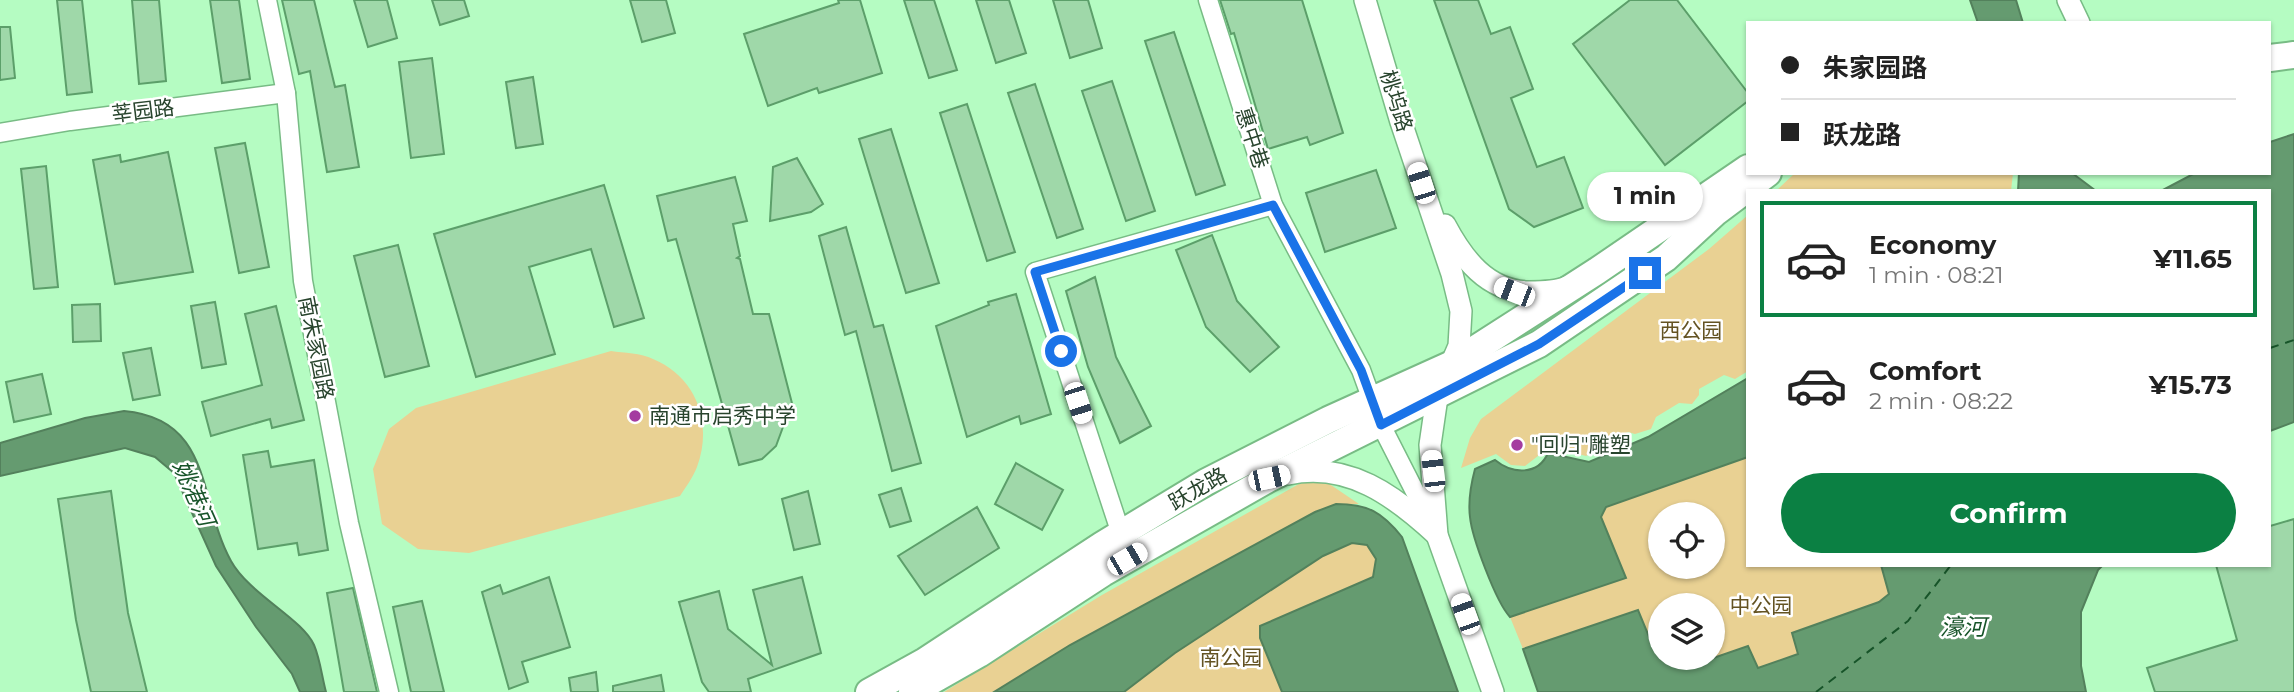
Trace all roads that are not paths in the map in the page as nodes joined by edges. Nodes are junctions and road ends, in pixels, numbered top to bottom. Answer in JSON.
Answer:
{"nodes":[{"id":1,"x":267,"y":0,"type":"edge"},
{"id":2,"x":1208,"y":0,"type":"edge"},
{"id":3,"x":1365,"y":0,"type":"edge"},
{"id":4,"x":2068,"y":0,"type":"edge"},
{"id":5,"x":2079,"y":21,"type":"edge"},
{"id":6,"x":2294,"y":55,"type":"edge"},
{"id":7,"x":2271,"y":58,"type":"edge"},
{"id":8,"x":2294,"y":74,"type":"edge"},
{"id":9,"x":2271,"y":76,"type":"edge"},
{"id":10,"x":286,"y":93,"type":"junction"},
{"id":11,"x":0,"y":133,"type":"edge"},
{"id":12,"x":1746,"y":169,"type":"edge"},
{"id":13,"x":1765,"y":175,"type":"edge"},
{"id":14,"x":1421,"y":183,"type":"junction"},
{"id":15,"x":1747,"y":189,"type":"edge"},
{"id":16,"x":1746,"y":190,"type":"edge"},
{"id":17,"x":1273,"y":205,"type":"junction"},
{"id":18,"x":1597,"y":271,"type":"junction"},
{"id":19,"x":1452,"y":364,"type":"junction"},
{"id":20,"x":1437,"y":397,"type":"junction"},
{"id":21,"x":1373,"y":399,"type":"junction"},
{"id":22,"x":1381,"y":425,"type":"junction"},
{"id":23,"x":1269,"y":478,"type":"junction"},
{"id":24,"x":1121,"y":534,"type":"junction"},
{"id":25,"x":1437,"y":535,"type":"junction"},
{"id":26,"x":389,"y":692,"type":"edge"},
{"id":27,"x":869,"y":692,"type":"edge"},
{"id":28,"x":912,"y":692,"type":"edge"},
{"id":29,"x":1493,"y":692,"type":"edge"}],
"edges":[{"from":1,"to":10,"type":"street","name":"南朱家园路"},
{"from":2,"to":17,"type":"street","name":"惠中巷"},
{"from":3,"to":14,"type":"street","name":"桃坞路"},
{"from":4,"to":5,"type":"street"},
{"from":6,"to":7,"type":"main road"},
{"from":8,"to":9,"type":"main road"},
{"from":10,"to":11,"type":"street","name":"莘园路"},
{"from":10,"to":26,"type":"street","name":"南朱家园路"},
{"from":12,"to":18,"type":"main road","name":"跃龙路"},
{"from":13,"to":15,"type":"main road","name":"跃龙路"},
{"from":14,"to":18,"type":"street"},
{"from":14,"to":19,"type":"street","name":"桃坞路"},
{"from":16,"to":20,"type":"main road","name":"跃龙路"},
{"from":17,"to":21,"type":"street","name":"惠中巷"},
{"from":17,"to":24,"type":"street"},
{"from":18,"to":19,"type":"main road","name":"跃龙路"},
{"from":19,"to":20,"type":"street","name":"桃坞路"},
{"from":19,"to":21,"type":"main road","name":"跃龙路"},
{"from":20,"to":22,"type":"main road","name":"跃龙路"},
{"from":20,"to":25,"type":"street","name":"桃坞路"},
{"from":21,"to":22,"type":"street","name":"惠中巷"},
{"from":21,"to":24,"type":"main road","name":"跃龙路"},
{"from":22,"to":23,"type":"main road","name":"跃龙路"},
{"from":22,"to":25,"type":"street","name":"惠中巷"},
{"from":23,"to":25,"type":"street"},
{"from":23,"to":28,"type":"main road","name":"跃龙路"},
{"from":24,"to":27,"type":"main road","name":"跃龙路"},
{"from":25,"to":29,"type":"street"}]}
